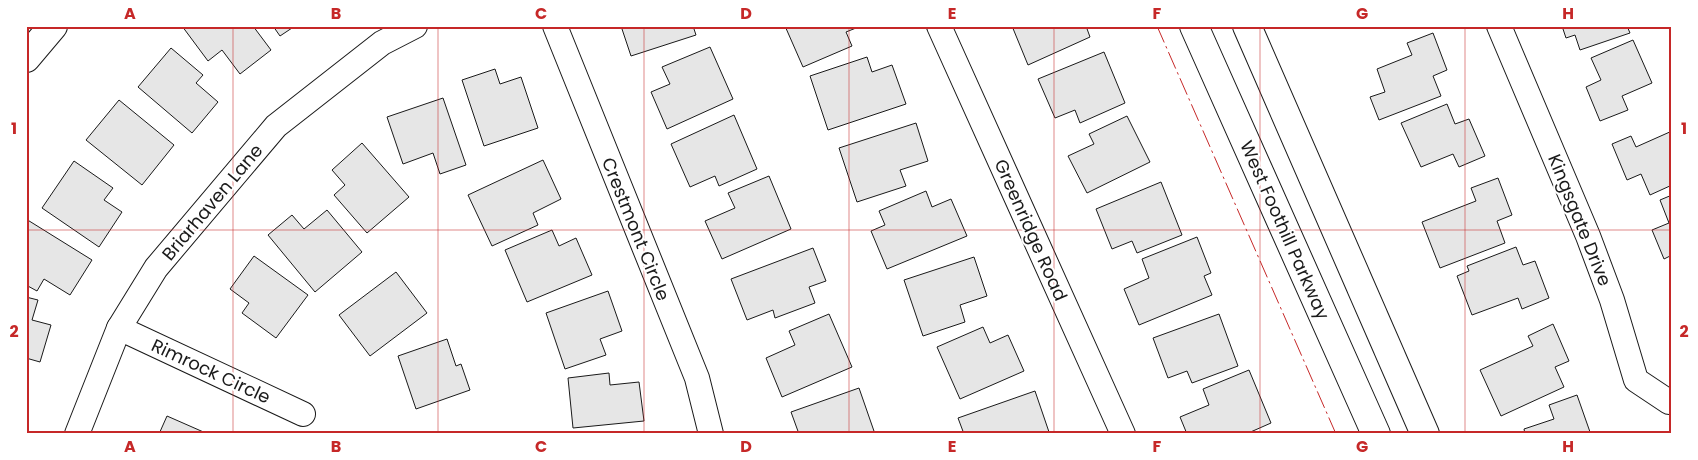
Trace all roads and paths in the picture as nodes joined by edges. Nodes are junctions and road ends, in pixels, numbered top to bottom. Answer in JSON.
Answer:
{"nodes":[{"id":1,"x":53,"y":26,"type":"edge"},
{"id":2,"x":415,"y":26,"type":"edge"},
{"id":3,"x":554,"y":26,"type":"edge"},
{"id":4,"x":939,"y":26,"type":"edge"},
{"id":5,"x":1194,"y":26,"type":"edge"},
{"id":6,"x":1247,"y":26,"type":"edge"},
{"id":7,"x":1499,"y":26,"type":"edge"},
{"id":8,"x":26,"y":58,"type":"edge"},
{"id":9,"x":119,"y":328,"type":"junction"},
{"id":10,"x":1670,"y":402,"type":"edge"},
{"id":11,"x":303,"y":414,"type":"dead end"},
{"id":12,"x":76,"y":434,"type":"edge"},
{"id":13,"x":711,"y":434,"type":"edge"},
{"id":14,"x":1123,"y":434,"type":"edge"},
{"id":15,"x":1376,"y":434,"type":"edge"},
{"id":16,"x":1425,"y":434,"type":"edge"}],
"edges":[{"from":1,"to":8,"type":"main road"},
{"from":2,"to":9,"type":"street","name":"Briarhaven Lane"},
{"from":3,"to":13,"type":"street","name":"Crestmont Circle"},
{"from":4,"to":14,"type":"street","name":"Greenridge Road"},
{"from":5,"to":15,"type":"main road","name":"West Foothill Parkway"},
{"from":6,"to":16,"type":"main road"},
{"from":7,"to":10,"type":"street","name":"Kingsgate Drive"},
{"from":9,"to":11,"type":"street","name":"Rimrock Circle"},
{"from":9,"to":12,"type":"street","name":"Briarhaven Lane"}]}
